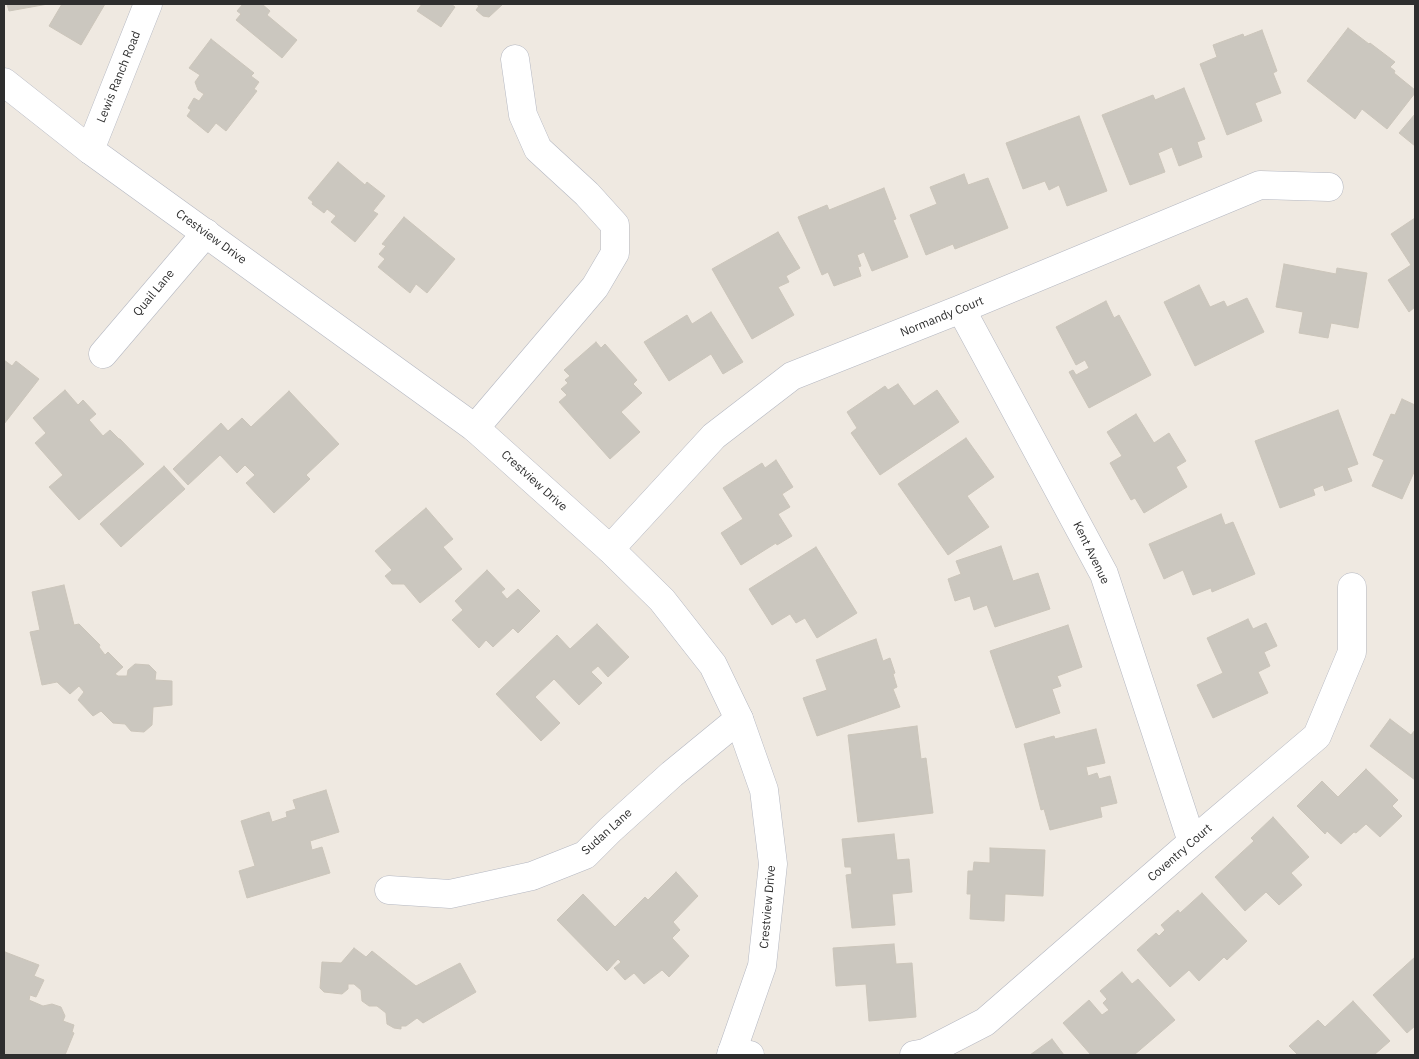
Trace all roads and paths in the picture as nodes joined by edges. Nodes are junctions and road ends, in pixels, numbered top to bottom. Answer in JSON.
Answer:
{"nodes":[{"id":1,"x":148,"y":4,"type":"edge"},
{"id":2,"x":515,"y":59,"type":"dead end"},
{"id":3,"x":4,"y":82,"type":"edge"},
{"id":4,"x":90,"y":150,"type":"junction"},
{"id":5,"x":1329,"y":187,"type":"dead end"},
{"id":6,"x":206,"y":233,"type":"junction"},
{"id":7,"x":961,"y":310,"type":"junction"},
{"id":8,"x":103,"y":354,"type":"dead end"},
{"id":9,"x":475,"y":428,"type":"junction"},
{"id":10,"x":610,"y":549,"type":"junction"},
{"id":11,"x":1352,"y":587,"type":"dead end"},
{"id":12,"x":739,"y":720,"type":"junction"},
{"id":13,"x":1192,"y":842,"type":"junction"},
{"id":14,"x":389,"y":890,"type":"dead end"},
{"id":15,"x":738,"y":1054,"type":"edge"},
{"id":16,"x":914,"y":1055,"type":"edge"}],
"edges":[{"from":1,"to":4,"type":"street","name":"Lewis Ranch Road"},
{"from":2,"to":9,"type":"street"},
{"from":3,"to":4,"type":"street","name":"Crestview Drive"},
{"from":4,"to":6,"type":"street","name":"Crestview Drive"},
{"from":5,"to":7,"type":"street","name":"Normandy Court"},
{"from":6,"to":8,"type":"street","name":"Quail Lane"},
{"from":6,"to":9,"type":"street","name":"Crestview Drive"},
{"from":7,"to":10,"type":"street","name":"Normandy Court"},
{"from":7,"to":13,"type":"street","name":"Kent Avenue"},
{"from":9,"to":10,"type":"street","name":"Crestview Drive"},
{"from":10,"to":12,"type":"street","name":"Crestview Drive"},
{"from":11,"to":13,"type":"street","name":"Coventry Court"},
{"from":12,"to":14,"type":"street","name":"Sudan Lane"},
{"from":12,"to":15,"type":"street","name":"Crestview Drive"},
{"from":13,"to":16,"type":"street","name":"Coventry Court"}]}
